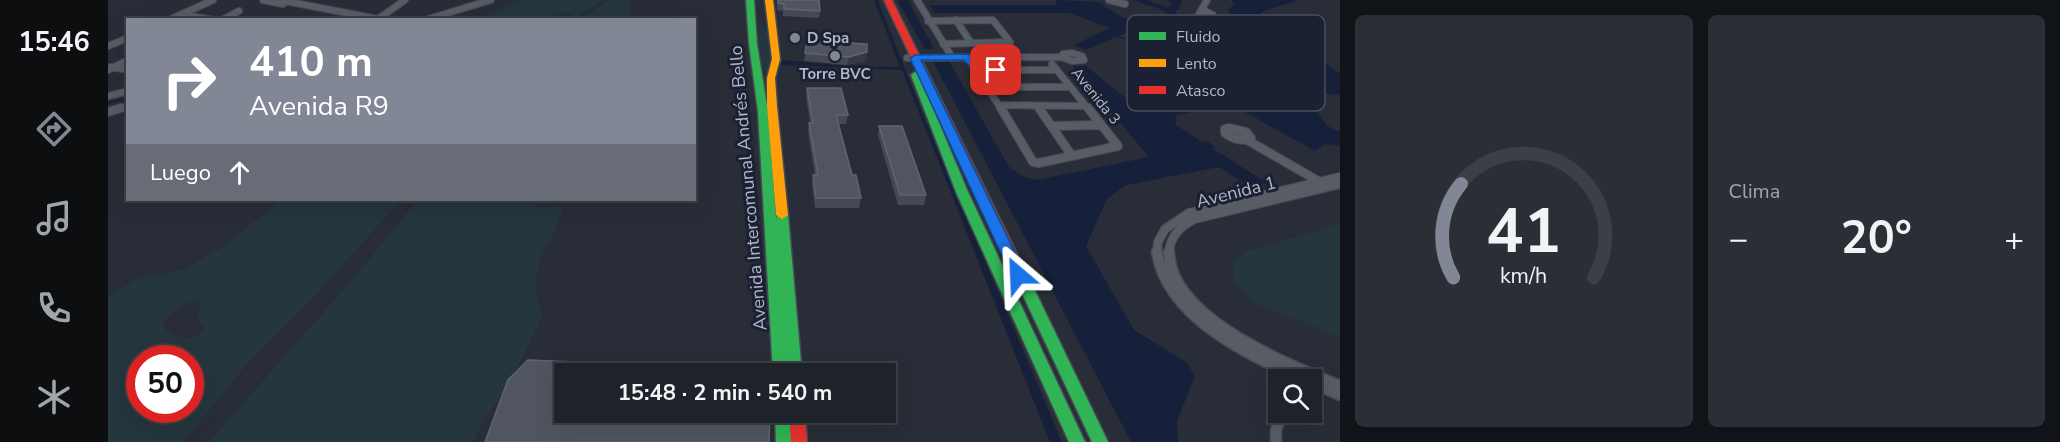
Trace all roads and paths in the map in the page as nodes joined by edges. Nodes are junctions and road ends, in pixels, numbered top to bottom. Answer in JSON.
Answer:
{"nodes":[{"id":1,"x":213,"y":0,"type":"edge"},
{"id":2,"x":263,"y":0,"type":"edge"},
{"id":3,"x":280,"y":0,"type":"edge"},
{"id":4,"x":404,"y":0,"type":"edge"},
{"id":5,"x":491,"y":0,"type":"edge"},
{"id":6,"x":750,"y":0,"type":"edge"},
{"id":7,"x":769,"y":0,"type":"edge"},
{"id":8,"x":881,"y":0,"type":"edge"},
{"id":9,"x":888,"y":0,"type":"edge"},
{"id":10,"x":1109,"y":0,"type":"edge"},
{"id":11,"x":918,"y":2,"type":"edge"},
{"id":12,"x":1125,"y":4,"type":"dead end"},
{"id":13,"x":1205,"y":5,"type":"edge"},
{"id":14,"x":239,"y":11,"type":"dead end"},
{"id":15,"x":1212,"y":11,"type":"dead end"},
{"id":16,"x":181,"y":14,"type":"junction"},
{"id":17,"x":357,"y":16,"type":"junction"},
{"id":18,"x":173,"y":18,"type":"edge"},
{"id":19,"x":204,"y":18,"type":"edge"},
{"id":20,"x":226,"y":18,"type":"edge"},
{"id":21,"x":354,"y":18,"type":"edge"},
{"id":22,"x":373,"y":18,"type":"edge"},
{"id":23,"x":432,"y":18,"type":"edge"},
{"id":24,"x":956,"y":20,"type":"junction"},
{"id":25,"x":753,"y":21,"type":"junction"},
{"id":26,"x":770,"y":21,"type":"junction"},
{"id":27,"x":928,"y":21,"type":"junction"},
{"id":28,"x":126,"y":39,"type":"edge"},
{"id":29,"x":971,"y":43,"type":"junction"},
{"id":30,"x":943,"y":44,"type":"junction"},
{"id":31,"x":958,"y":44,"type":"junction"},
{"id":32,"x":108,"y":46,"type":"edge"},
{"id":33,"x":961,"y":50,"type":"dead end"},
{"id":34,"x":952,"y":57,"type":"junction"},
{"id":35,"x":967,"y":57,"type":"junction"},
{"id":36,"x":1062,"y":57,"type":"dead end"},
{"id":37,"x":911,"y":58,"type":"junction"},
{"id":38,"x":126,"y":61,"type":"edge"},
{"id":39,"x":109,"y":68,"type":"edge"},
{"id":40,"x":976,"y":69,"type":"junction"},
{"id":41,"x":126,"y":70,"type":"edge"},
{"id":42,"x":988,"y":87,"type":"junction"},
{"id":43,"x":1070,"y":87,"type":"junction"},
{"id":44,"x":126,"y":92,"type":"edge"},
{"id":45,"x":108,"y":96,"type":"edge"},
{"id":46,"x":999,"y":105,"type":"junction"},
{"id":47,"x":1038,"y":106,"type":"junction"},
{"id":48,"x":1086,"y":106,"type":"junction"},
{"id":49,"x":126,"y":107,"type":"edge"},
{"id":50,"x":108,"y":112,"type":"edge"},
{"id":51,"x":1101,"y":125,"type":"junction"},
{"id":52,"x":1053,"y":126,"type":"junction"},
{"id":53,"x":1248,"y":140,"type":"dead end"},
{"id":54,"x":1067,"y":148,"type":"junction"},
{"id":55,"x":1105,"y":149,"type":"junction"},
{"id":56,"x":1072,"y":156,"type":"junction"},
{"id":57,"x":1340,"y":177,"type":"edge"},
{"id":58,"x":1318,"y":181,"type":"junction"},
{"id":59,"x":1340,"y":184,"type":"edge"},
{"id":60,"x":1328,"y":187,"type":"junction"},
{"id":61,"x":1266,"y":193,"type":"junction"},
{"id":62,"x":1275,"y":199,"type":"junction"},
{"id":63,"x":780,"y":363,"type":"edge"},
{"id":64,"x":793,"y":363,"type":"edge"},
{"id":65,"x":1284,"y":369,"type":"edge"},
{"id":66,"x":1286,"y":369,"type":"edge"},
{"id":67,"x":1322,"y":381,"type":"edge"},
{"id":68,"x":1340,"y":386,"type":"edge"},
{"id":69,"x":1322,"y":387,"type":"edge"},
{"id":70,"x":1340,"y":395,"type":"edge"},
{"id":71,"x":783,"y":423,"type":"edge"},
{"id":72,"x":798,"y":423,"type":"edge"},
{"id":73,"x":1278,"y":423,"type":"edge"},
{"id":74,"x":784,"y":442,"type":"edge"},
{"id":75,"x":799,"y":442,"type":"edge"},
{"id":76,"x":1077,"y":442,"type":"edge"},
{"id":77,"x":1100,"y":442,"type":"edge"},
{"id":78,"x":1276,"y":442,"type":"edge"}],
"edges":[{"from":1,"to":16,"type":"street"},
{"from":2,"to":17,"type":"street"},
{"from":3,"to":17,"type":"street"},
{"from":4,"to":22,"type":"street"},
{"from":5,"to":23,"type":"street"},
{"from":6,"to":25,"type":"main road","name":"Avenida Intercomunal Andrés Bello"},
{"from":7,"to":26,"type":"main road","name":"Avenida Intercomunal Andrés Bello"},
{"from":8,"to":37,"type":"main road"},
{"from":9,"to":37,"type":"main road"},
{"from":10,"to":12,"type":"street"},
{"from":11,"to":27,"type":"street"},
{"from":13,"to":15,"type":"street"},
{"from":14,"to":20,"type":"street"},
{"from":16,"to":18,"type":"street"},
{"from":16,"to":19,"type":"street"},
{"from":17,"to":21,"type":"street"},
{"from":17,"to":22,"type":"street"},
{"from":24,"to":27,"type":"street"},
{"from":24,"to":29,"type":"street"},
{"from":24,"to":29,"type":"street"},
{"from":25,"to":26,"type":"main road"},
{"from":25,"to":63,"type":"main road","name":"Avenida Intercomunal Andrés Bello"},
{"from":26,"to":64,"type":"main road","name":"Avenida Intercomunal Andrés Bello"},
{"from":27,"to":30,"type":"street"},
{"from":28,"to":32,"type":"street"},
{"from":29,"to":31,"type":"street"},
{"from":30,"to":31,"type":"street"},
{"from":30,"to":34,"type":"street"},
{"from":31,"to":33,"type":"street"},
{"from":34,"to":35,"type":"street"},
{"from":34,"to":37,"type":"street"},
{"from":35,"to":36,"type":"street"},
{"from":35,"to":40,"type":"street"},
{"from":37,"to":76,"type":"main road"},
{"from":37,"to":77,"type":"main road"},
{"from":38,"to":39,"type":"street"},
{"from":39,"to":41,"type":"street"},
{"from":40,"to":42,"type":"street"},
{"from":40,"to":43,"type":"street","name":"Avenida 3"},
{"from":42,"to":43,"type":"street"},
{"from":42,"to":46,"type":"street"},
{"from":43,"to":48,"type":"street","name":"Avenida 3"},
{"from":44,"to":45,"type":"street"},
{"from":46,"to":47,"type":"street"},
{"from":46,"to":56,"type":"street"},
{"from":47,"to":48,"type":"street"},
{"from":47,"to":52,"type":"street"},
{"from":48,"to":51,"type":"street","name":"Avenida 3"},
{"from":49,"to":50,"type":"street"},
{"from":51,"to":52,"type":"street"},
{"from":51,"to":55,"type":"street","name":"Avenida 3"},
{"from":52,"to":54,"type":"street"},
{"from":53,"to":58,"type":"street"},
{"from":54,"to":55,"type":"street"},
{"from":54,"to":56,"type":"street"},
{"from":55,"to":56,"type":"street"},
{"from":57,"to":58,"type":"street","name":"Avenida 1"},
{"from":58,"to":60,"type":"street"},
{"from":58,"to":61,"type":"street","name":"Avenida 1"},
{"from":59,"to":60,"type":"street","name":"Avenida 1"},
{"from":60,"to":62,"type":"street","name":"Avenida 1"},
{"from":61,"to":62,"type":"street"},
{"from":61,"to":65,"type":"street","name":"Avenida 1"},
{"from":62,"to":66,"type":"street","name":"Avenida 1"},
{"from":67,"to":68,"type":"street","name":"Avenida 1"},
{"from":69,"to":70,"type":"street"},
{"from":71,"to":74,"type":"main road"},
{"from":72,"to":75,"type":"main road"},
{"from":73,"to":78,"type":"street"}]}
